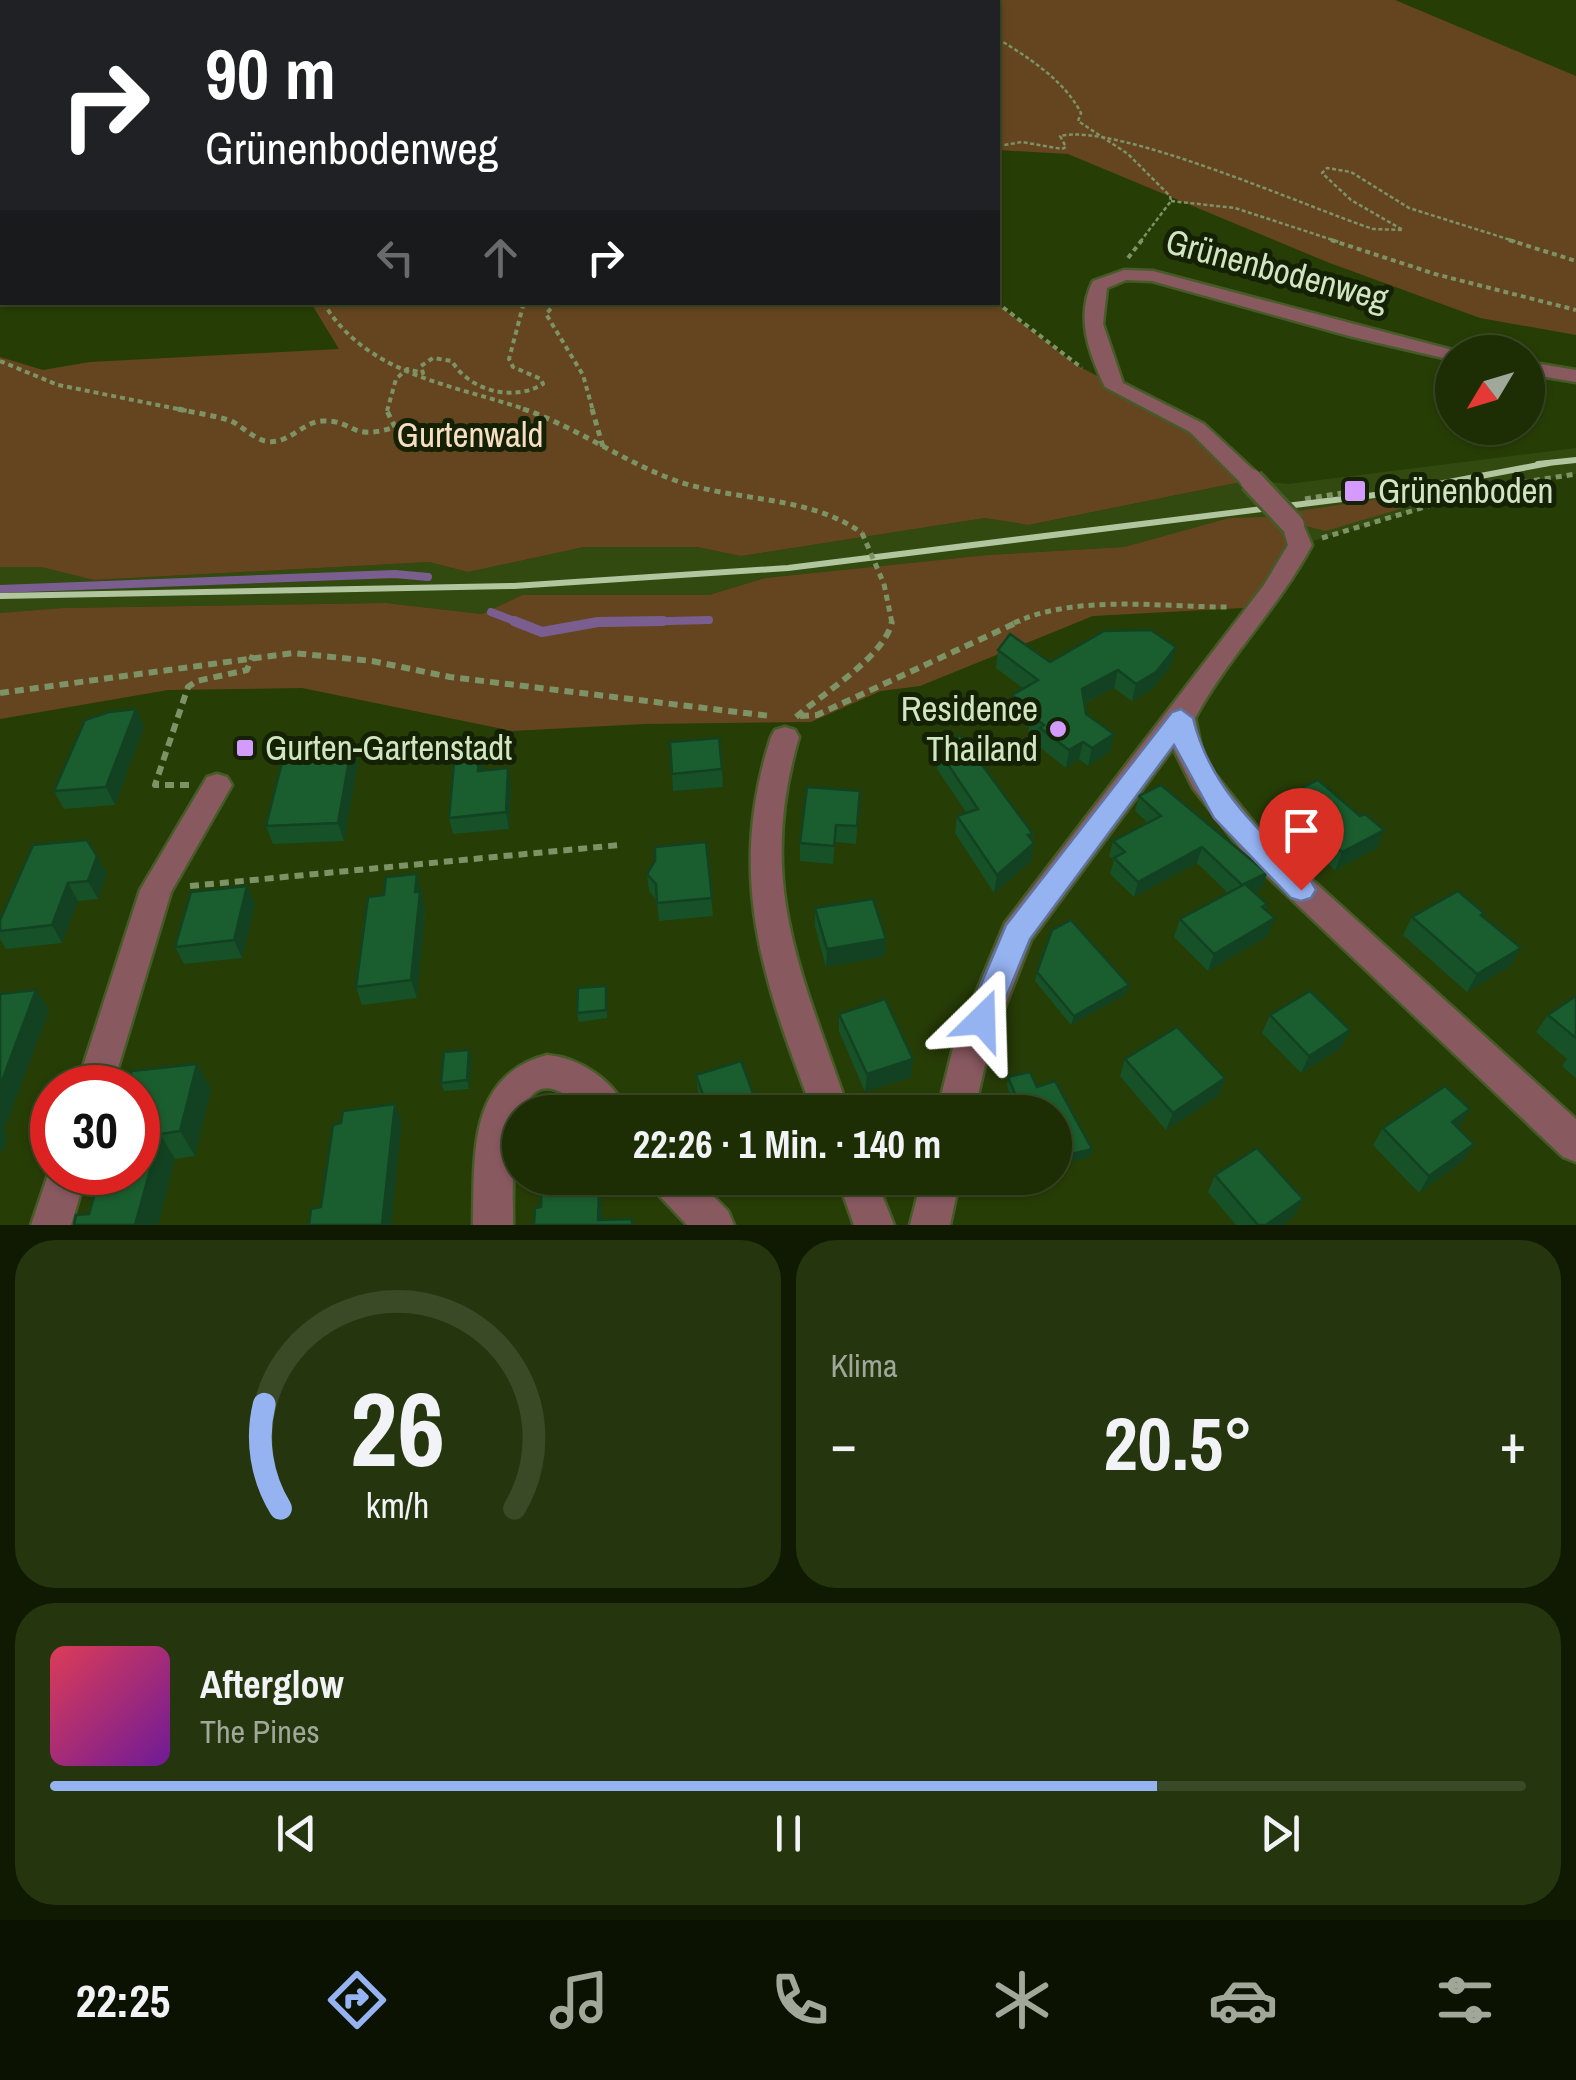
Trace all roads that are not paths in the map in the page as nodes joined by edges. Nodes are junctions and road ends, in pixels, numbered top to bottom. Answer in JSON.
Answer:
{"nodes":[{"id":1,"x":1435,"y":350,"type":"edge"},
{"id":2,"x":1545,"y":371,"type":"edge"},
{"id":3,"x":1576,"y":376,"type":"edge"},
{"id":4,"x":1181,"y":718,"type":"junction"},
{"id":5,"x":787,"y":724,"type":"road end"},
{"id":6,"x":217,"y":785,"type":"road end"},
{"id":7,"x":101,"y":1065,"type":"edge"},
{"id":8,"x":511,"y":1095,"type":"edge"},
{"id":9,"x":591,"y":1095,"type":"edge"},
{"id":10,"x":824,"y":1095,"type":"edge"},
{"id":11,"x":960,"y":1095,"type":"edge"},
{"id":12,"x":502,"y":1110,"type":"edge"},
{"id":13,"x":1576,"y":1144,"type":"edge"},
{"id":14,"x":61,"y":1195,"type":"edge"},
{"id":15,"x":686,"y":1195,"type":"edge"},
{"id":16,"x":863,"y":1195,"type":"edge"},
{"id":17,"x":937,"y":1195,"type":"edge"},
{"id":18,"x":51,"y":1225,"type":"edge"},
{"id":19,"x":492,"y":1225,"type":"edge"},
{"id":20,"x":714,"y":1225,"type":"edge"},
{"id":21,"x":874,"y":1225,"type":"edge"},
{"id":22,"x":930,"y":1225,"type":"edge"}],
"edges":[{"from":1,"to":4,"type":"street","name":"Grünenbodenweg","bridge":true},
{"from":2,"to":3,"type":"street"},
{"from":4,"to":11,"type":"street"},
{"from":4,"to":13,"type":"street"},
{"from":5,"to":10,"type":"street"},
{"from":6,"to":7,"type":"street"},
{"from":8,"to":9,"type":"street"},
{"from":12,"to":19,"type":"street"},
{"from":14,"to":18,"type":"street"},
{"from":15,"to":20,"type":"street"},
{"from":16,"to":21,"type":"street"},
{"from":17,"to":22,"type":"street"}]}
